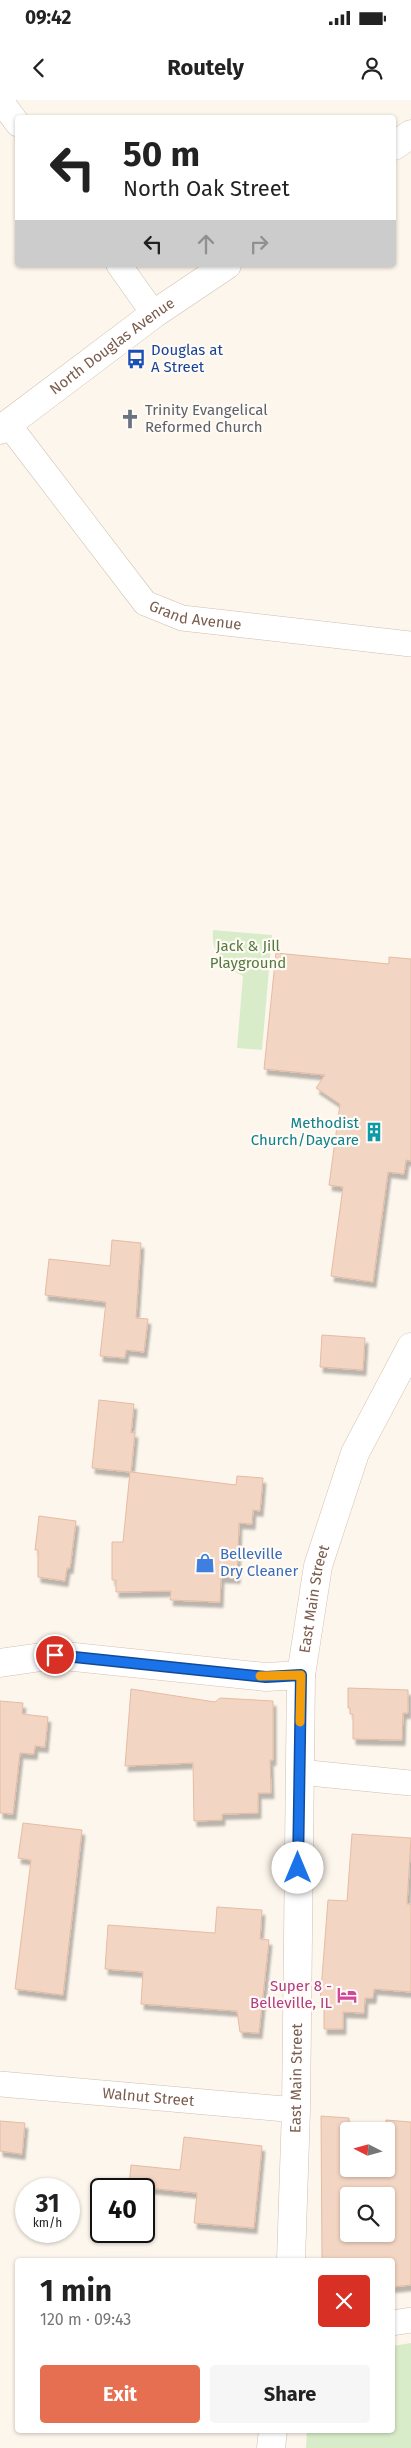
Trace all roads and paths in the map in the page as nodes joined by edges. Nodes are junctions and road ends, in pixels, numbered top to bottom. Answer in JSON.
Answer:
{"nodes":[{"id":1,"x":0,"y":100,"type":"edge"},
{"id":2,"x":15,"y":120,"type":"edge"},
{"id":3,"x":411,"y":134,"type":"edge"},
{"id":4,"x":396,"y":145,"type":"edge"},
{"id":5,"x":120,"y":267,"type":"edge"},
{"id":6,"x":224,"y":267,"type":"edge"},
{"id":7,"x":154,"y":314,"type":"junction"},
{"id":8,"x":4,"y":427,"type":"edge"},
{"id":9,"x":411,"y":644,"type":"edge"},
{"id":10,"x":411,"y":1347,"type":"edge"},
{"id":11,"x":0,"y":1651,"type":"edge"},
{"id":12,"x":55,"y":1655,"type":"junction"},
{"id":13,"x":0,"y":1664,"type":"edge"},
{"id":14,"x":301,"y":1675,"type":"junction"},
{"id":15,"x":299,"y":1772,"type":"junction"},
{"id":16,"x":411,"y":1783,"type":"edge"},
{"id":17,"x":0,"y":2084,"type":"edge"},
{"id":18,"x":296,"y":2110,"type":"junction"},
{"id":19,"x":291,"y":2258,"type":"edge"},
{"id":20,"x":411,"y":2320,"type":"edge"},
{"id":21,"x":395,"y":2323,"type":"edge"},
{"id":22,"x":273,"y":2433,"type":"edge"},
{"id":23,"x":271,"y":2448,"type":"edge"}],
"edges":[{"from":1,"to":2,"type":"street"},
{"from":3,"to":4,"type":"street"},
{"from":5,"to":7,"type":"street"},
{"from":6,"to":7,"type":"street","name":"North Douglas Avenue"},
{"from":7,"to":8,"type":"street","name":"North Douglas Avenue"},
{"from":8,"to":9,"type":"street","name":"Grand Avenue"},
{"from":10,"to":14,"type":"street","name":"East Main Street"},
{"from":11,"to":12,"type":"street"},
{"from":12,"to":13,"type":"street"},
{"from":12,"to":14,"type":"street"},
{"from":14,"to":15,"type":"street","name":"East Main Street"},
{"from":15,"to":16,"type":"street"},
{"from":15,"to":18,"type":"street","name":"East Main Street"},
{"from":17,"to":18,"type":"street","name":"Walnut Street"},
{"from":18,"to":19,"type":"street","name":"East Main Street"},
{"from":20,"to":21,"type":"street"},
{"from":22,"to":23,"type":"street"}]}
